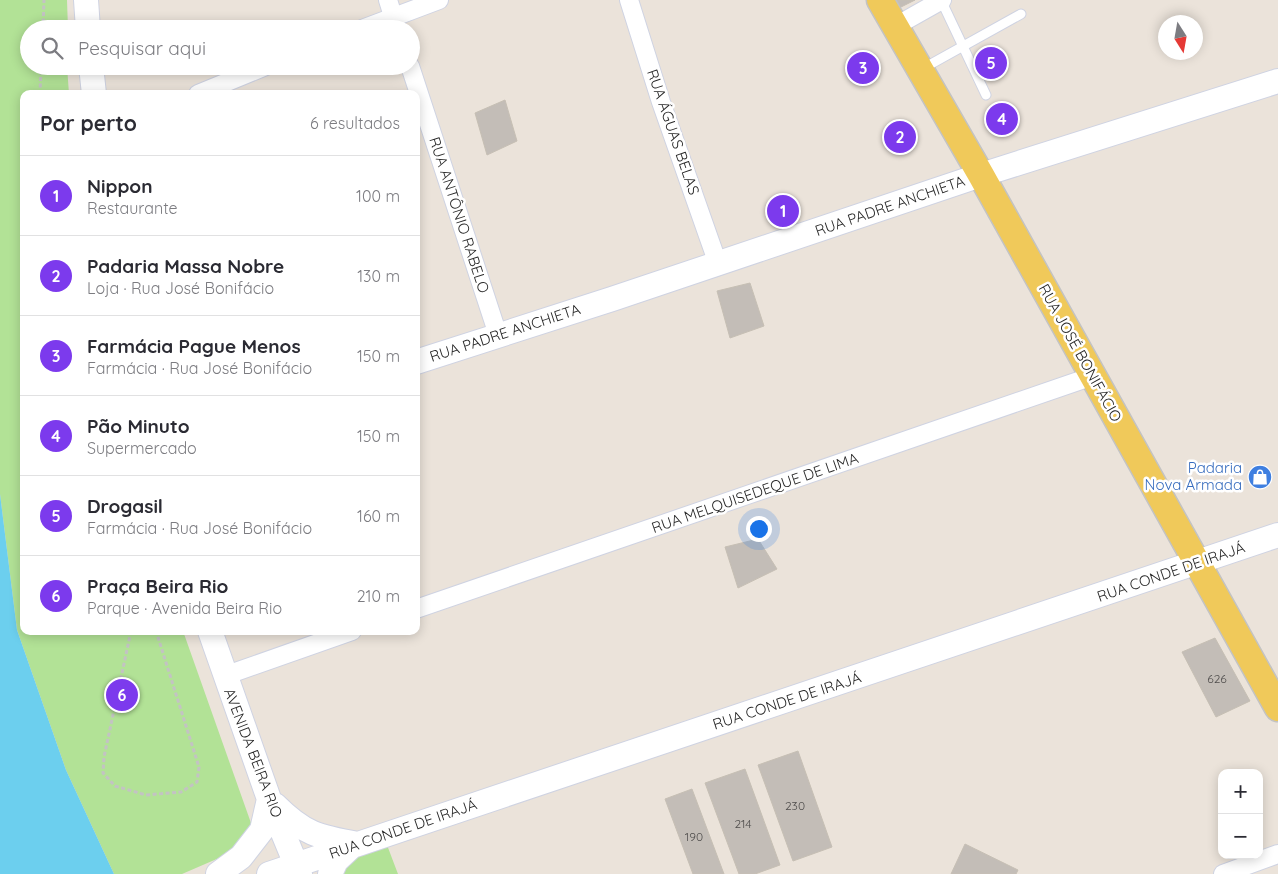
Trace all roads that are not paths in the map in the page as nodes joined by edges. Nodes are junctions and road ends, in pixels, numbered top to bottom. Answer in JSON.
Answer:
{"nodes":[{"id":1,"x":86,"y":0,"type":"edge"},
{"id":2,"x":388,"y":0,"type":"edge"},
{"id":3,"x":439,"y":0,"type":"edge"},
{"id":4,"x":629,"y":0,"type":"edge"},
{"id":5,"x":880,"y":0,"type":"edge"},
{"id":6,"x":941,"y":0,"type":"edge"},
{"id":7,"x":1021,"y":14,"type":"dead end"},
{"id":8,"x":87,"y":20,"type":"edge"},
{"id":9,"x":395,"y":20,"type":"edge"},
{"id":10,"x":402,"y":20,"type":"edge"},
{"id":11,"x":894,"y":27,"type":"junction"},
{"id":12,"x":963,"y":46,"type":"junction"},
{"id":13,"x":920,"y":70,"type":"junction"},
{"id":14,"x":92,"y":75,"type":"edge"},
{"id":15,"x":244,"y":75,"type":"edge"},
{"id":16,"x":413,"y":75,"type":"edge"},
{"id":17,"x":1278,"y":81,"type":"edge"},
{"id":18,"x":94,"y":90,"type":"edge"},
{"id":19,"x":208,"y":90,"type":"edge"},
{"id":20,"x":418,"y":90,"type":"edge"},
{"id":21,"x":986,"y":95,"type":"dead end"},
{"id":22,"x":420,"y":97,"type":"edge"},
{"id":23,"x":981,"y":175,"type":"junction"},
{"id":24,"x":718,"y":264,"type":"junction"},
{"id":25,"x":498,"y":335,"type":"junction"},
{"id":26,"x":420,"y":361,"type":"edge"},
{"id":27,"x":1093,"y":376,"type":"junction"},
{"id":28,"x":1278,"y":535,"type":"edge"},
{"id":29,"x":1198,"y":564,"type":"junction"},
{"id":30,"x":420,"y":608,"type":"edge"},
{"id":31,"x":211,"y":635,"type":"edge"},
{"id":32,"x":341,"y":635,"type":"edge"},
{"id":33,"x":224,"y":676,"type":"junction"},
{"id":34,"x":1278,"y":708,"type":"edge"},
{"id":35,"x":269,"y":798,"type":"junction"},
{"id":36,"x":358,"y":844,"type":"junction"},
{"id":37,"x":1278,"y":854,"type":"edge"},
{"id":38,"x":298,"y":869,"type":"edge"},
{"id":39,"x":218,"y":874,"type":"edge"},
{"id":40,"x":269,"y":874,"type":"edge"},
{"id":41,"x":330,"y":874,"type":"edge"},
{"id":42,"x":1223,"y":874,"type":"edge"}],
"edges":[{"from":1,"to":8,"type":"main road"},
{"from":2,"to":9,"type":"street"},
{"from":3,"to":10,"type":"street"},
{"from":4,"to":24,"type":"street","name":"RUA ÁGUAS BELAS"},
{"from":5,"to":11,"type":"main road","name":"RUA JOSÉ BONIFÁCIO"},
{"from":6,"to":11,"type":"street"},
{"from":6,"to":12,"type":"lane"},
{"from":7,"to":12,"type":"lane"},
{"from":11,"to":13,"type":"main road","name":"RUA JOSÉ BONIFÁCIO"},
{"from":12,"to":13,"type":"lane"},
{"from":12,"to":21,"type":"lane"},
{"from":13,"to":23,"type":"main road","name":"RUA JOSÉ BONIFÁCIO"},
{"from":14,"to":18,"type":"main road"},
{"from":15,"to":19,"type":"street"},
{"from":16,"to":20,"type":"street","name":"RUA ANTÔNIO RABELO"},
{"from":17,"to":23,"type":"main road","name":"RUA PADRE ANCHIETA"},
{"from":22,"to":25,"type":"street","name":"RUA ANTÔNIO RABELO"},
{"from":23,"to":24,"type":"main road","name":"RUA PADRE ANCHIETA"},
{"from":23,"to":27,"type":"main road","name":"RUA JOSÉ BONIFÁCIO"},
{"from":24,"to":25,"type":"main road","name":"RUA PADRE ANCHIETA"},
{"from":25,"to":26,"type":"main road","name":"RUA PADRE ANCHIETA"},
{"from":27,"to":29,"type":"main road","name":"RUA JOSÉ BONIFÁCIO"},
{"from":27,"to":30,"type":"street","name":"RUA MELQUISEDEQUE DE LIMA"},
{"from":28,"to":29,"type":"main road","name":"RUA CONDE DE IRAJÁ"},
{"from":29,"to":34,"type":"main road","name":"RUA JOSÉ BONIFÁCIO"},
{"from":29,"to":36,"type":"main road","name":"RUA CONDE DE IRAJÁ"},
{"from":31,"to":33,"type":"main road","name":"AVENIDA BEIRA RIO"},
{"from":32,"to":33,"type":"street"},
{"from":33,"to":35,"type":"main road","name":"AVENIDA BEIRA RIO"},
{"from":35,"to":36,"type":"main road"},
{"from":35,"to":38,"type":"main road","name":"AVENIDA BEIRA RIO"},
{"from":35,"to":39,"type":"main road"},
{"from":36,"to":38,"type":"main road","name":"RUA CONDE DE IRAJÁ"},
{"from":36,"to":41,"type":"main road"},
{"from":37,"to":42,"type":"street"},
{"from":38,"to":40,"type":"main road","name":"RUA CONDE DE IRAJÁ"}]}
